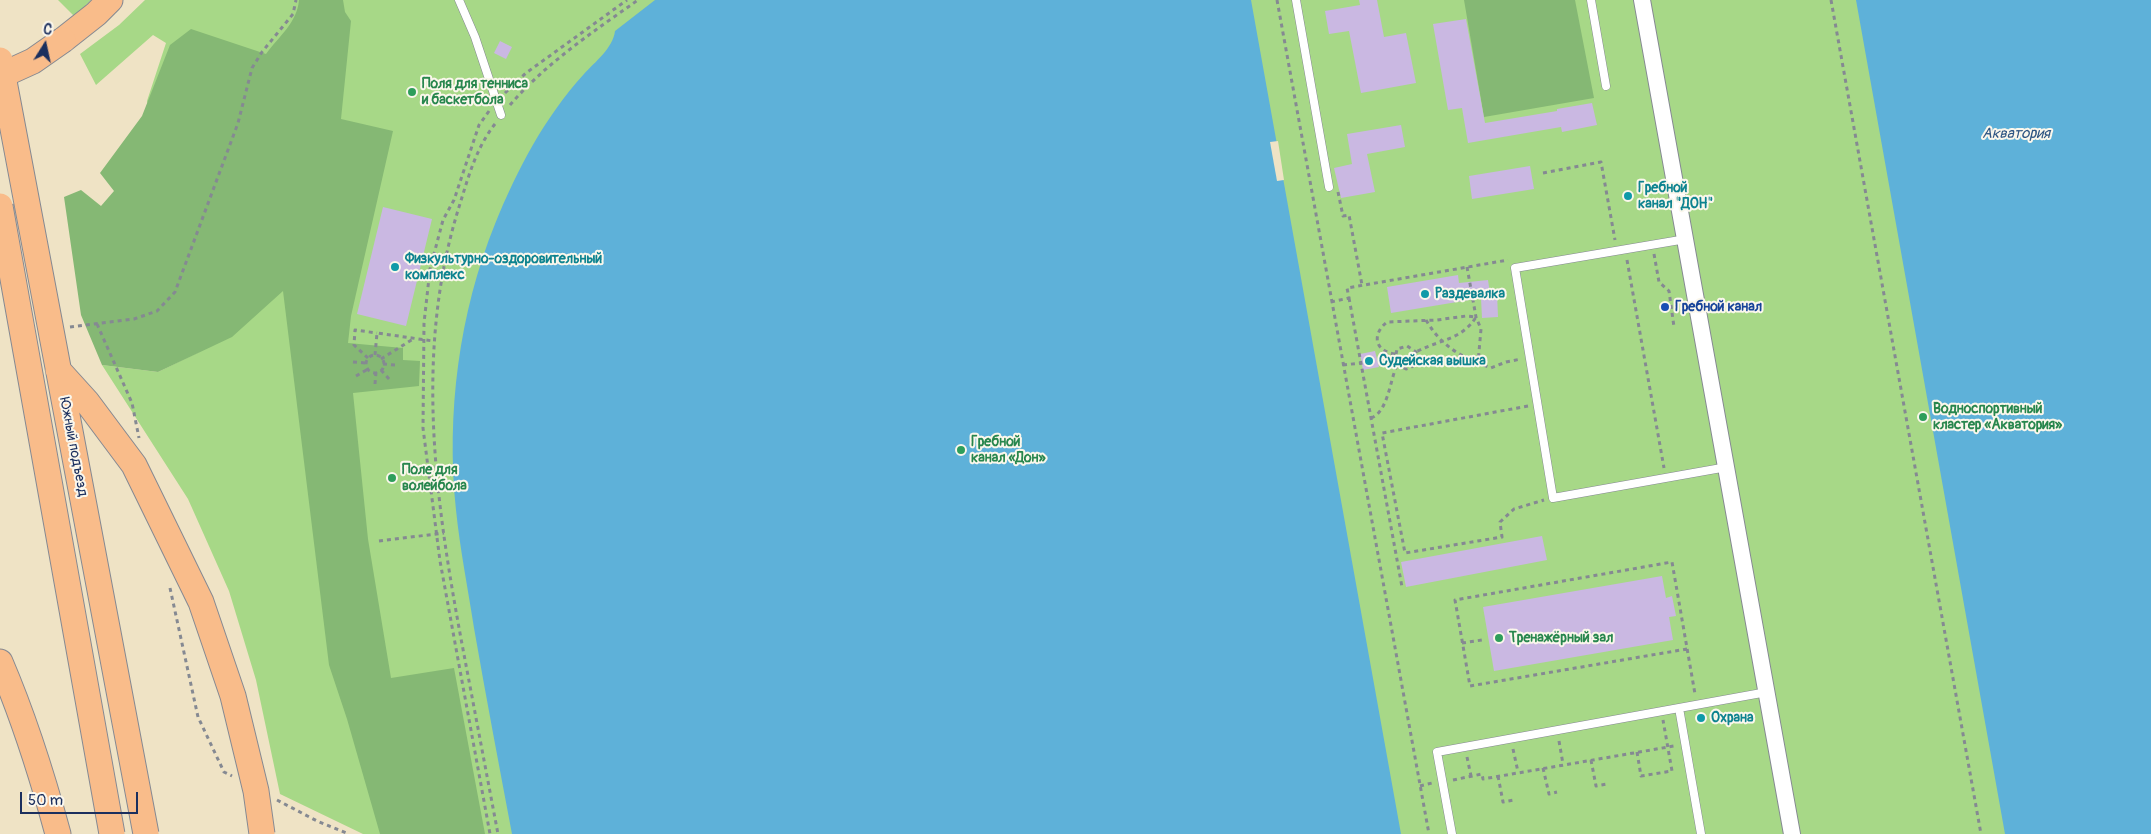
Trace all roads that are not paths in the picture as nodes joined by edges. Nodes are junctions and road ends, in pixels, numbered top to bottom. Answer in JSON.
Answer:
{"nodes":[{"id":1,"x":110,"y":0,"type":"edge"},
{"id":2,"x":459,"y":0,"type":"edge"},
{"id":3,"x":1296,"y":0,"type":"edge"},
{"id":4,"x":1591,"y":0,"type":"edge"},
{"id":5,"x":1642,"y":0,"type":"edge"},
{"id":6,"x":0,"y":60,"type":"edge"},
{"id":7,"x":0,"y":76,"type":"edge"},
{"id":8,"x":1606,"y":86,"type":"dead end"},
{"id":9,"x":501,"y":115,"type":"road end"},
{"id":10,"x":1329,"y":187,"type":"road end"},
{"id":11,"x":0,"y":206,"type":"edge"},
{"id":12,"x":1686,"y":239,"type":"junction"},
{"id":13,"x":0,"y":304,"type":"edge"},
{"id":14,"x":1727,"y":467,"type":"junction"},
{"id":15,"x":0,"y":662,"type":"edge"},
{"id":16,"x":1767,"y":692,"type":"junction"},
{"id":17,"x":1679,"y":708,"type":"junction"},
{"id":18,"x":58,"y":834,"type":"edge"},
{"id":19,"x":112,"y":834,"type":"edge"},
{"id":20,"x":146,"y":834,"type":"edge"},
{"id":21,"x":262,"y":834,"type":"edge"},
{"id":22,"x":1452,"y":834,"type":"edge"},
{"id":23,"x":1701,"y":834,"type":"edge"},
{"id":24,"x":1792,"y":834,"type":"edge"}],
"edges":[{"from":1,"to":7,"type":"main road","bridge":true},
{"from":2,"to":9,"type":"lane"},
{"from":3,"to":10,"type":"lane"},
{"from":4,"to":8,"type":"lane"},
{"from":5,"to":12,"type":"street"},
{"from":6,"to":20,"type":"main road","name":"Южный подъезд","bridge":true},
{"from":11,"to":19,"type":"main road","name":"Южный подъезд","bridge":true},
{"from":12,"to":14,"type":"street"},
{"from":12,"to":14,"type":"lane"},
{"from":13,"to":21,"type":"main road","bridge":true},
{"from":14,"to":16,"type":"street"},
{"from":15,"to":18,"type":"main road"},
{"from":16,"to":17,"type":"lane"},
{"from":16,"to":24,"type":"street"},
{"from":17,"to":22,"type":"lane"},
{"from":17,"to":23,"type":"lane"}]}
